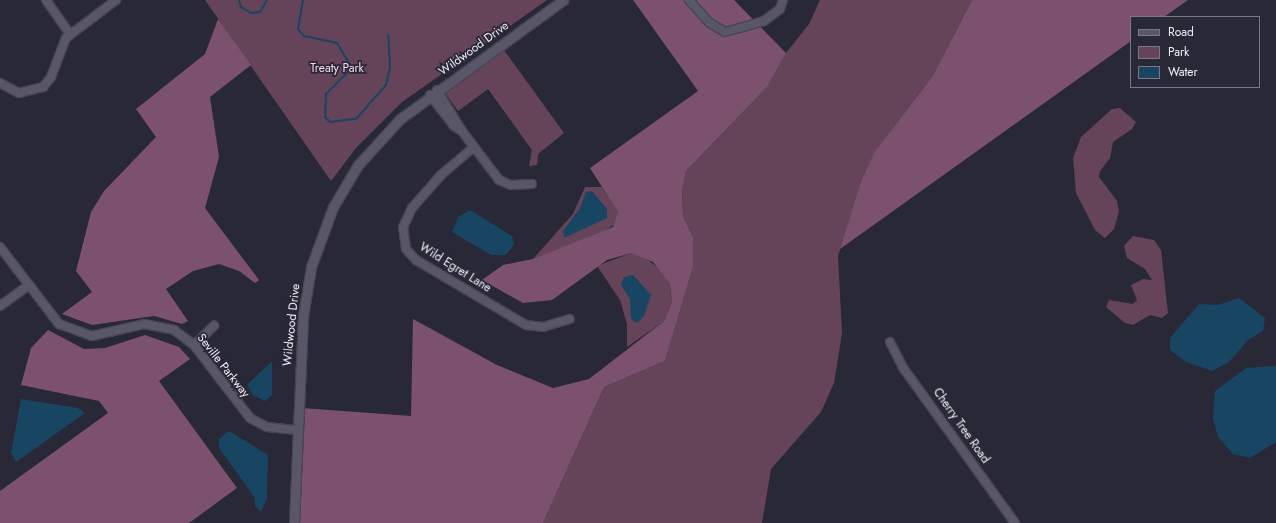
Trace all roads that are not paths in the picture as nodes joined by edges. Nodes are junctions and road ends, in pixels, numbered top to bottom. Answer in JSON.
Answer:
{"nodes":[{"id":1,"x":46,"y":0,"type":"edge"},
{"id":2,"x":116,"y":0,"type":"edge"},
{"id":3,"x":563,"y":0,"type":"edge"},
{"id":4,"x":690,"y":0,"type":"edge"},
{"id":5,"x":783,"y":0,"type":"edge"},
{"id":6,"x":70,"y":34,"type":"junction"},
{"id":7,"x":0,"y":83,"type":"edge"},
{"id":8,"x":433,"y":93,"type":"junction"},
{"id":9,"x":474,"y":147,"type":"junction"},
{"id":10,"x":532,"y":184,"type":"dead end"},
{"id":11,"x":0,"y":247,"type":"edge"},
{"id":12,"x":28,"y":286,"type":"junction"},
{"id":13,"x":0,"y":306,"type":"edge"},
{"id":14,"x":570,"y":319,"type":"dead end"},
{"id":15,"x":214,"y":326,"type":"dead end"},
{"id":16,"x":890,"y":342,"type":"dead end"},
{"id":17,"x":194,"y":345,"type":"junction"},
{"id":18,"x":297,"y":430,"type":"junction"},
{"id":19,"x":294,"y":523,"type":"edge"},
{"id":20,"x":1015,"y":523,"type":"edge"}],
"edges":[{"from":1,"to":6,"type":"street"},
{"from":2,"to":6,"type":"street"},
{"from":3,"to":8,"type":"street","name":"Wildwood Drive"},
{"from":4,"to":5,"type":"street"},
{"from":6,"to":7,"type":"street"},
{"from":8,"to":9,"type":"street"},
{"from":8,"to":18,"type":"street","name":"Wildwood Drive"},
{"from":9,"to":10,"type":"street"},
{"from":9,"to":14,"type":"street","name":"Wild Egret Lane"},
{"from":11,"to":12,"type":"street","name":"Seville Parkway"},
{"from":12,"to":13,"type":"street"},
{"from":12,"to":17,"type":"street","name":"Seville Parkway"},
{"from":15,"to":17,"type":"street"},
{"from":16,"to":20,"type":"street","name":"Cherry Tree Road"},
{"from":17,"to":18,"type":"street","name":"Seville Parkway"},
{"from":18,"to":19,"type":"street","name":"Wildwood Drive"}]}
